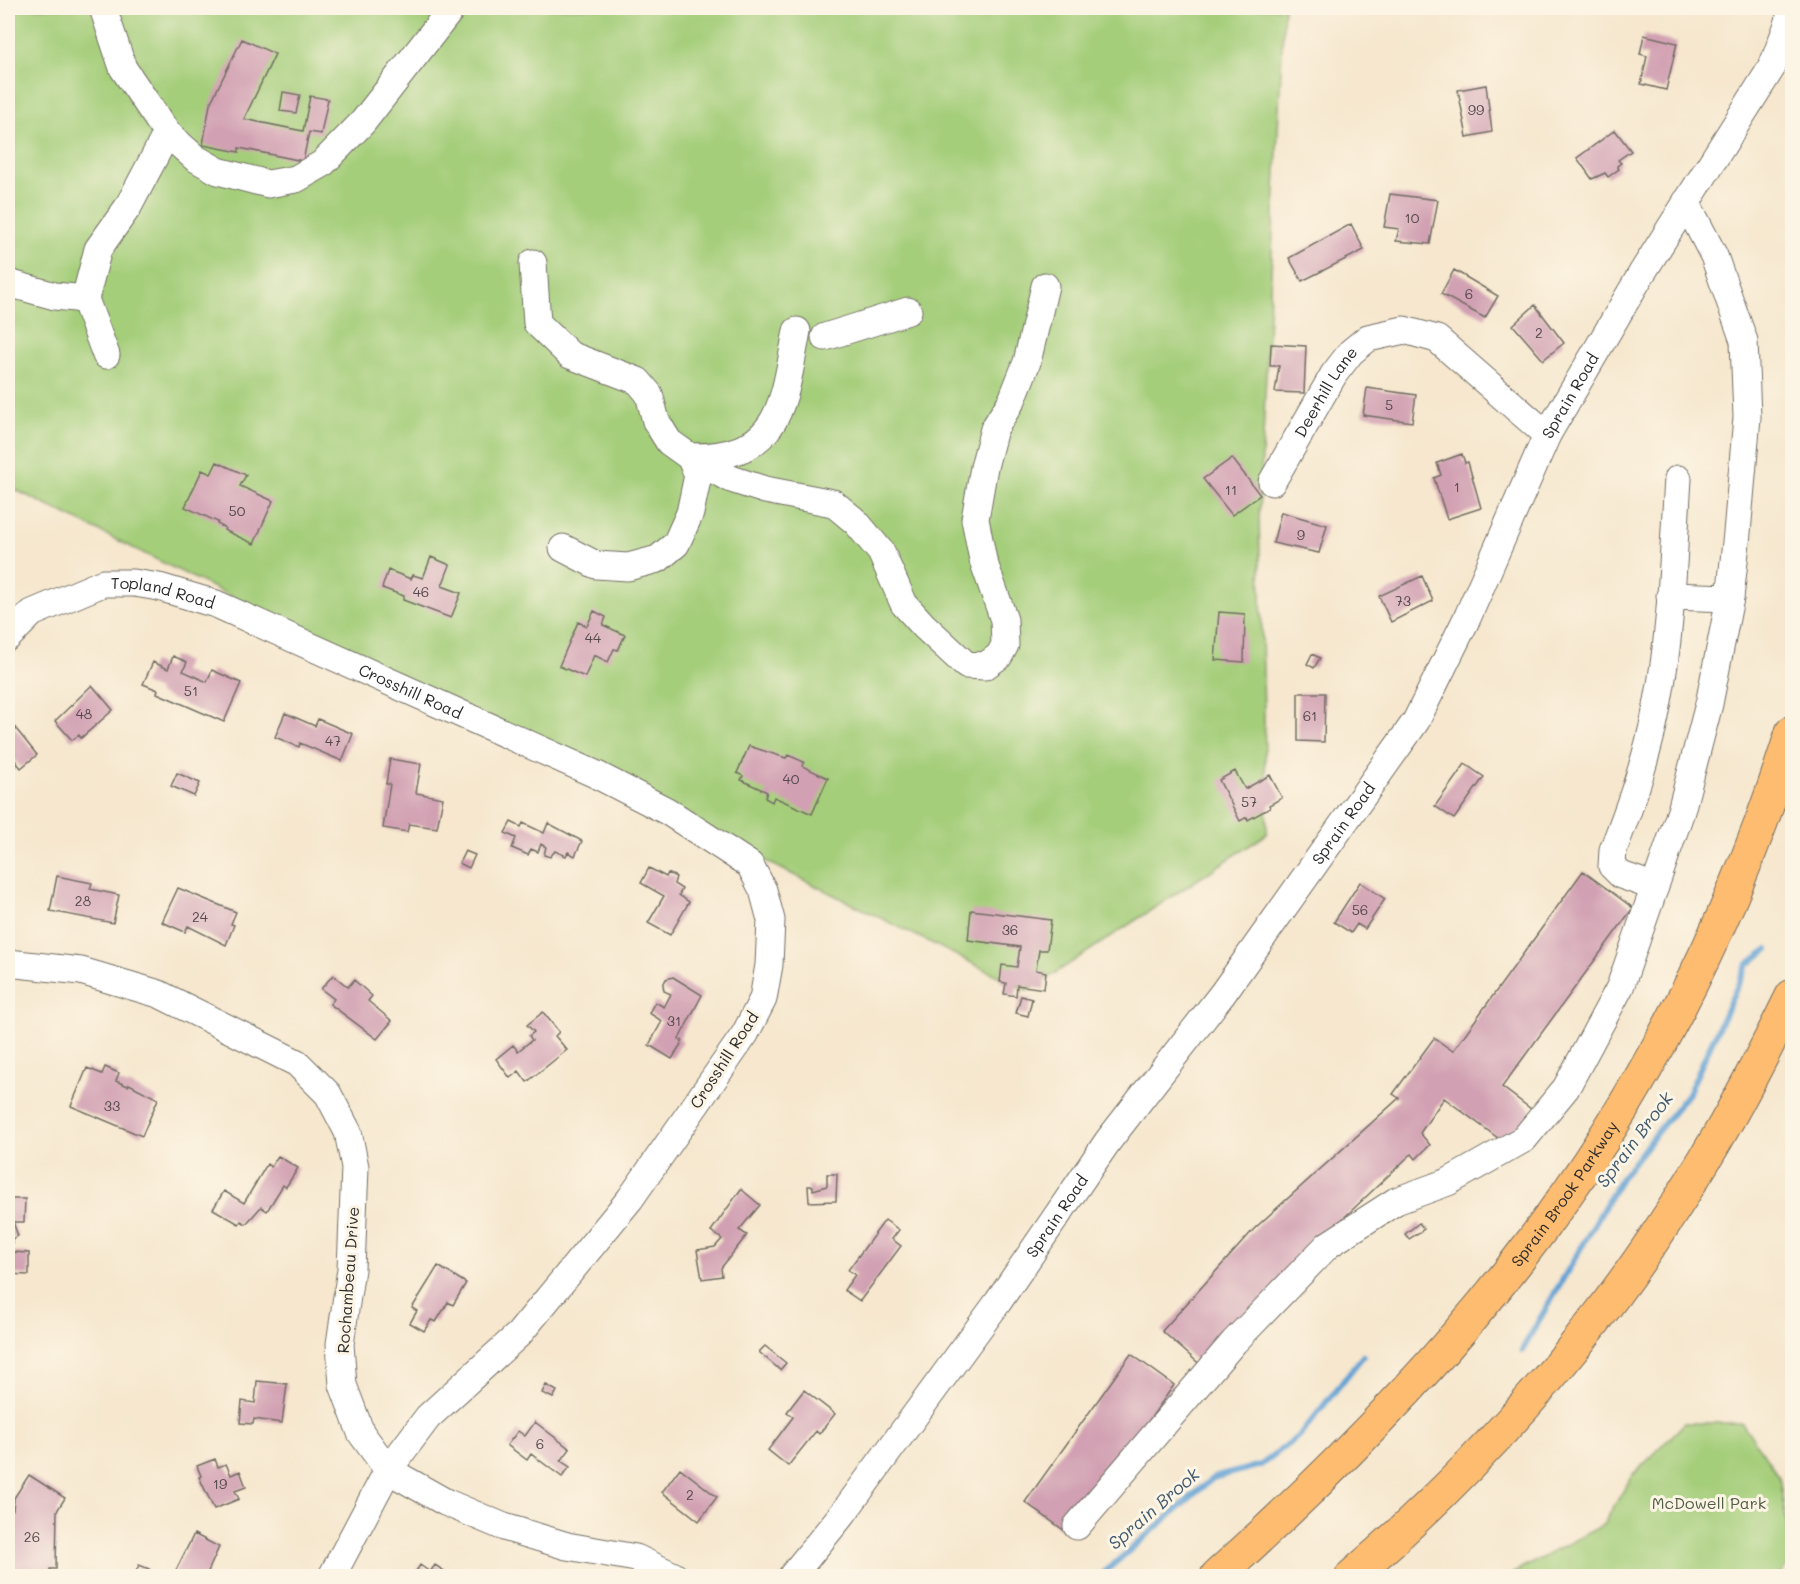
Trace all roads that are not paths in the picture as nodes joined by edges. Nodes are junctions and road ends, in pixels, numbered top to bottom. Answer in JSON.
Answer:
{"nodes":[{"id":1,"x":103,"y":8,"type":"edge"},
{"id":2,"x":452,"y":8,"type":"edge"},
{"id":3,"x":1791,"y":8,"type":"edge"},
{"id":4,"x":167,"y":133,"type":"junction"},
{"id":5,"x":1686,"y":202,"type":"junction"},
{"id":6,"x":533,"y":263,"type":"dead end"},
{"id":7,"x":8,"y":283,"type":"edge"},
{"id":8,"x":1045,"y":286,"type":"dead end"},
{"id":9,"x":85,"y":299,"type":"junction"},
{"id":10,"x":908,"y":311,"type":"dead end"},
{"id":11,"x":797,"y":331,"type":"dead end"},
{"id":12,"x":825,"y":337,"type":"dead end"},
{"id":13,"x":106,"y":354,"type":"dead end"},
{"id":14,"x":1547,"y":435,"type":"junction"},
{"id":15,"x":690,"y":458,"type":"junction"},
{"id":16,"x":1678,"y":478,"type":"dead end"},
{"id":17,"x":1272,"y":482,"type":"dead end"},
{"id":18,"x":563,"y":548,"type":"dead end"},
{"id":19,"x":1670,"y":596,"type":"junction"},
{"id":20,"x":1730,"y":598,"type":"junction"},
{"id":21,"x":258,"y":622,"type":"joint"},
{"id":22,"x":8,"y":637,"type":"edge"},
{"id":23,"x":1792,"y":732,"type":"edge"},
{"id":24,"x":1655,"y":887,"type":"junction"},
{"id":25,"x":8,"y":963,"type":"edge"},
{"id":26,"x":1792,"y":996,"type":"edge"},
{"id":27,"x":388,"y":1470,"type":"junction"},
{"id":28,"x":1077,"y":1526,"type":"dead end"},
{"id":29,"x":332,"y":1576,"type":"edge"},
{"id":30,"x":674,"y":1576,"type":"edge"},
{"id":31,"x":792,"y":1576,"type":"edge"},
{"id":32,"x":1217,"y":1576,"type":"edge"},
{"id":33,"x":1352,"y":1576,"type":"edge"}],
"edges":[{"from":1,"to":4,"type":"street"},
{"from":2,"to":4,"type":"street"},
{"from":3,"to":5,"type":"street","name":"Sprain Road"},
{"from":4,"to":9,"type":"street"},
{"from":5,"to":14,"type":"street","name":"Sprain Road"},
{"from":5,"to":20,"type":"street"},
{"from":6,"to":15,"type":"street"},
{"from":7,"to":9,"type":"street"},
{"from":8,"to":15,"type":"street"},
{"from":9,"to":13,"type":"street"},
{"from":10,"to":12,"type":"street"},
{"from":11,"to":15,"type":"street"},
{"from":14,"to":17,"type":"street","name":"Deerhill Lane"},
{"from":14,"to":31,"type":"street","name":"Sprain Road"},
{"from":15,"to":18,"type":"street"},
{"from":16,"to":19,"type":"street"},
{"from":19,"to":20,"type":"street"},
{"from":19,"to":24,"type":"street"},
{"from":20,"to":24,"type":"street"},
{"from":21,"to":22,"type":"street","name":"Topland Road"},
{"from":21,"to":27,"type":"street","name":"Crosshill Road"},
{"from":23,"to":32,"type":"highway","name":"Sprain Brook Parkway"},
{"from":24,"to":28,"type":"street"},
{"from":25,"to":27,"type":"street","name":"Rochambeau Drive"},
{"from":26,"to":33,"type":"highway"},
{"from":27,"to":29,"type":"street","name":"Crosshill Road"},
{"from":27,"to":30,"type":"street","name":"Rochambeau Drive"}]}
